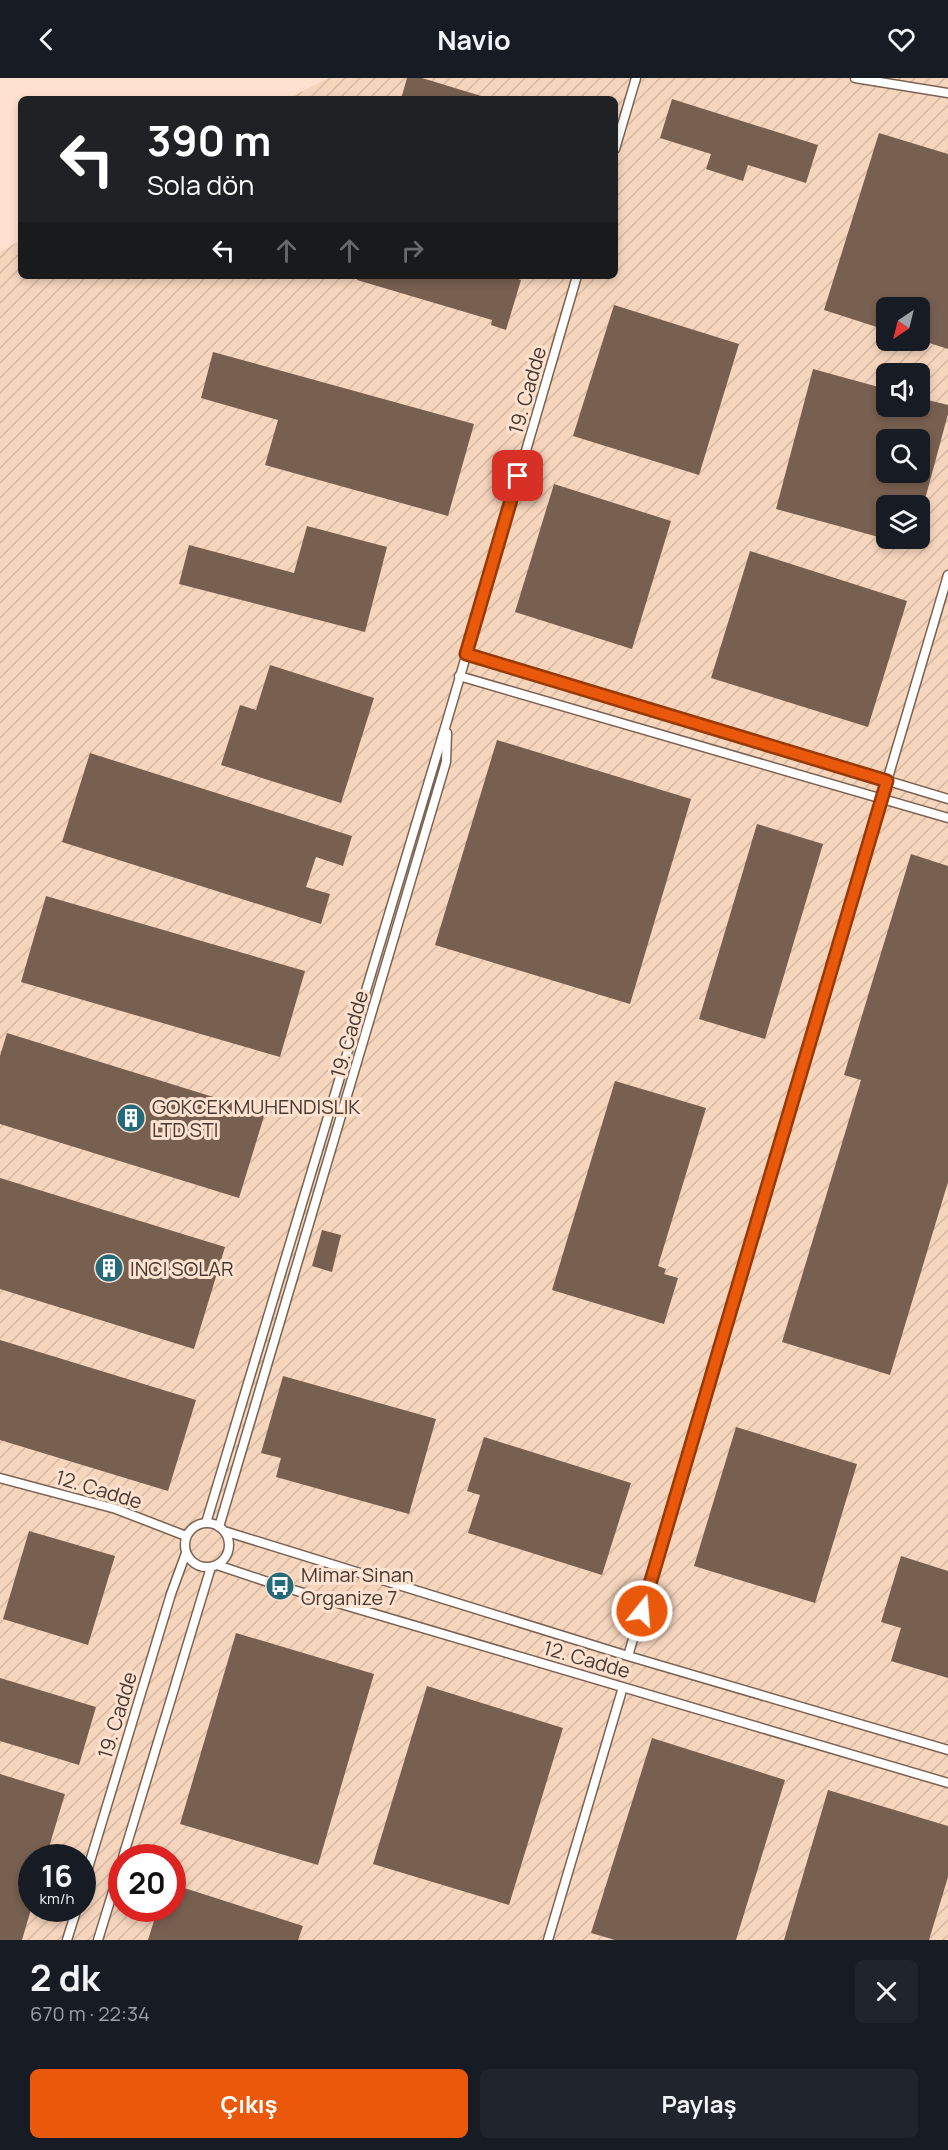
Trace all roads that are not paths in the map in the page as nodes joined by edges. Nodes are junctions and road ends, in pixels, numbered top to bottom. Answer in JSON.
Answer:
{"nodes":[{"id":1,"x":636,"y":78,"type":"edge"},
{"id":2,"x":855,"y":78,"type":"edge"},
{"id":3,"x":948,"y":93,"type":"edge"},
{"id":4,"x":618,"y":139,"type":"edge"},
{"id":5,"x":577,"y":279,"type":"edge"},
{"id":6,"x":948,"y":575,"type":"edge"},
{"id":7,"x":466,"y":654,"type":"junction"},
{"id":8,"x":459,"y":676,"type":"junction"},
{"id":9,"x":447,"y":721,"type":"junction"},
{"id":10,"x":887,"y":781,"type":"junction"},
{"id":11,"x":882,"y":797,"type":"junction"},
{"id":12,"x":948,"y":799,"type":"edge"},
{"id":13,"x":948,"y":818,"type":"edge"},
{"id":14,"x":0,"y":1478,"type":"edge"},
{"id":15,"x":206,"y":1523,"type":"junction"},
{"id":16,"x":222,"y":1529,"type":"junction"},
{"id":17,"x":186,"y":1536,"type":"junction"},
{"id":18,"x":186,"y":1553,"type":"junction"},
{"id":19,"x":214,"y":1566,"type":"junction"},
{"id":20,"x":628,"y":1656,"type":"junction"},
{"id":21,"x":623,"y":1687,"type":"junction"},
{"id":22,"x":948,"y":1750,"type":"edge"},
{"id":23,"x":948,"y":1783,"type":"edge"},
{"id":24,"x":95,"y":1844,"type":"edge"},
{"id":25,"x":127,"y":1844,"type":"edge"},
{"id":26,"x":108,"y":1908,"type":"edge"},
{"id":27,"x":72,"y":1922,"type":"edge"},
{"id":28,"x":67,"y":1940,"type":"edge"},
{"id":29,"x":98,"y":1940,"type":"edge"},
{"id":30,"x":548,"y":1940,"type":"edge"}],
"edges":[{"from":1,"to":4,"type":"lane"},
{"from":2,"to":3,"type":"lane"},
{"from":5,"to":7,"type":"lane","name":"19. Cadde"},
{"from":6,"to":10,"type":"lane"},
{"from":7,"to":8,"type":"lane","name":"19. Cadde"},
{"from":7,"to":10,"type":"lane"},
{"from":8,"to":9,"type":"lane","name":"19. Cadde"},
{"from":8,"to":11,"type":"lane"},
{"from":9,"to":15,"type":"lane","name":"19. Cadde"},
{"from":9,"to":16,"type":"lane","name":"19. Cadde"},
{"from":10,"to":11,"type":"lane"},
{"from":10,"to":12,"type":"lane"},
{"from":11,"to":13,"type":"lane"},
{"from":11,"to":20,"type":"lane"},
{"from":14,"to":17,"type":"lane","name":"12. Cadde"},
{"from":15,"to":16,"type":"lane"},
{"from":15,"to":17,"type":"lane"},
{"from":16,"to":19,"type":"lane"},
{"from":16,"to":20,"type":"lane","name":"12. Cadde"},
{"from":17,"to":18,"type":"lane"},
{"from":18,"to":19,"type":"lane"},
{"from":18,"to":24,"type":"lane","name":"19. Cadde"},
{"from":19,"to":21,"type":"lane","name":"12. Cadde"},
{"from":19,"to":25,"type":"lane"},
{"from":20,"to":22,"type":"lane","name":"12. Cadde"},
{"from":21,"to":23,"type":"lane","name":"12. Cadde"},
{"from":21,"to":30,"type":"lane"},
{"from":26,"to":29,"type":"lane"},
{"from":27,"to":28,"type":"lane"}]}
